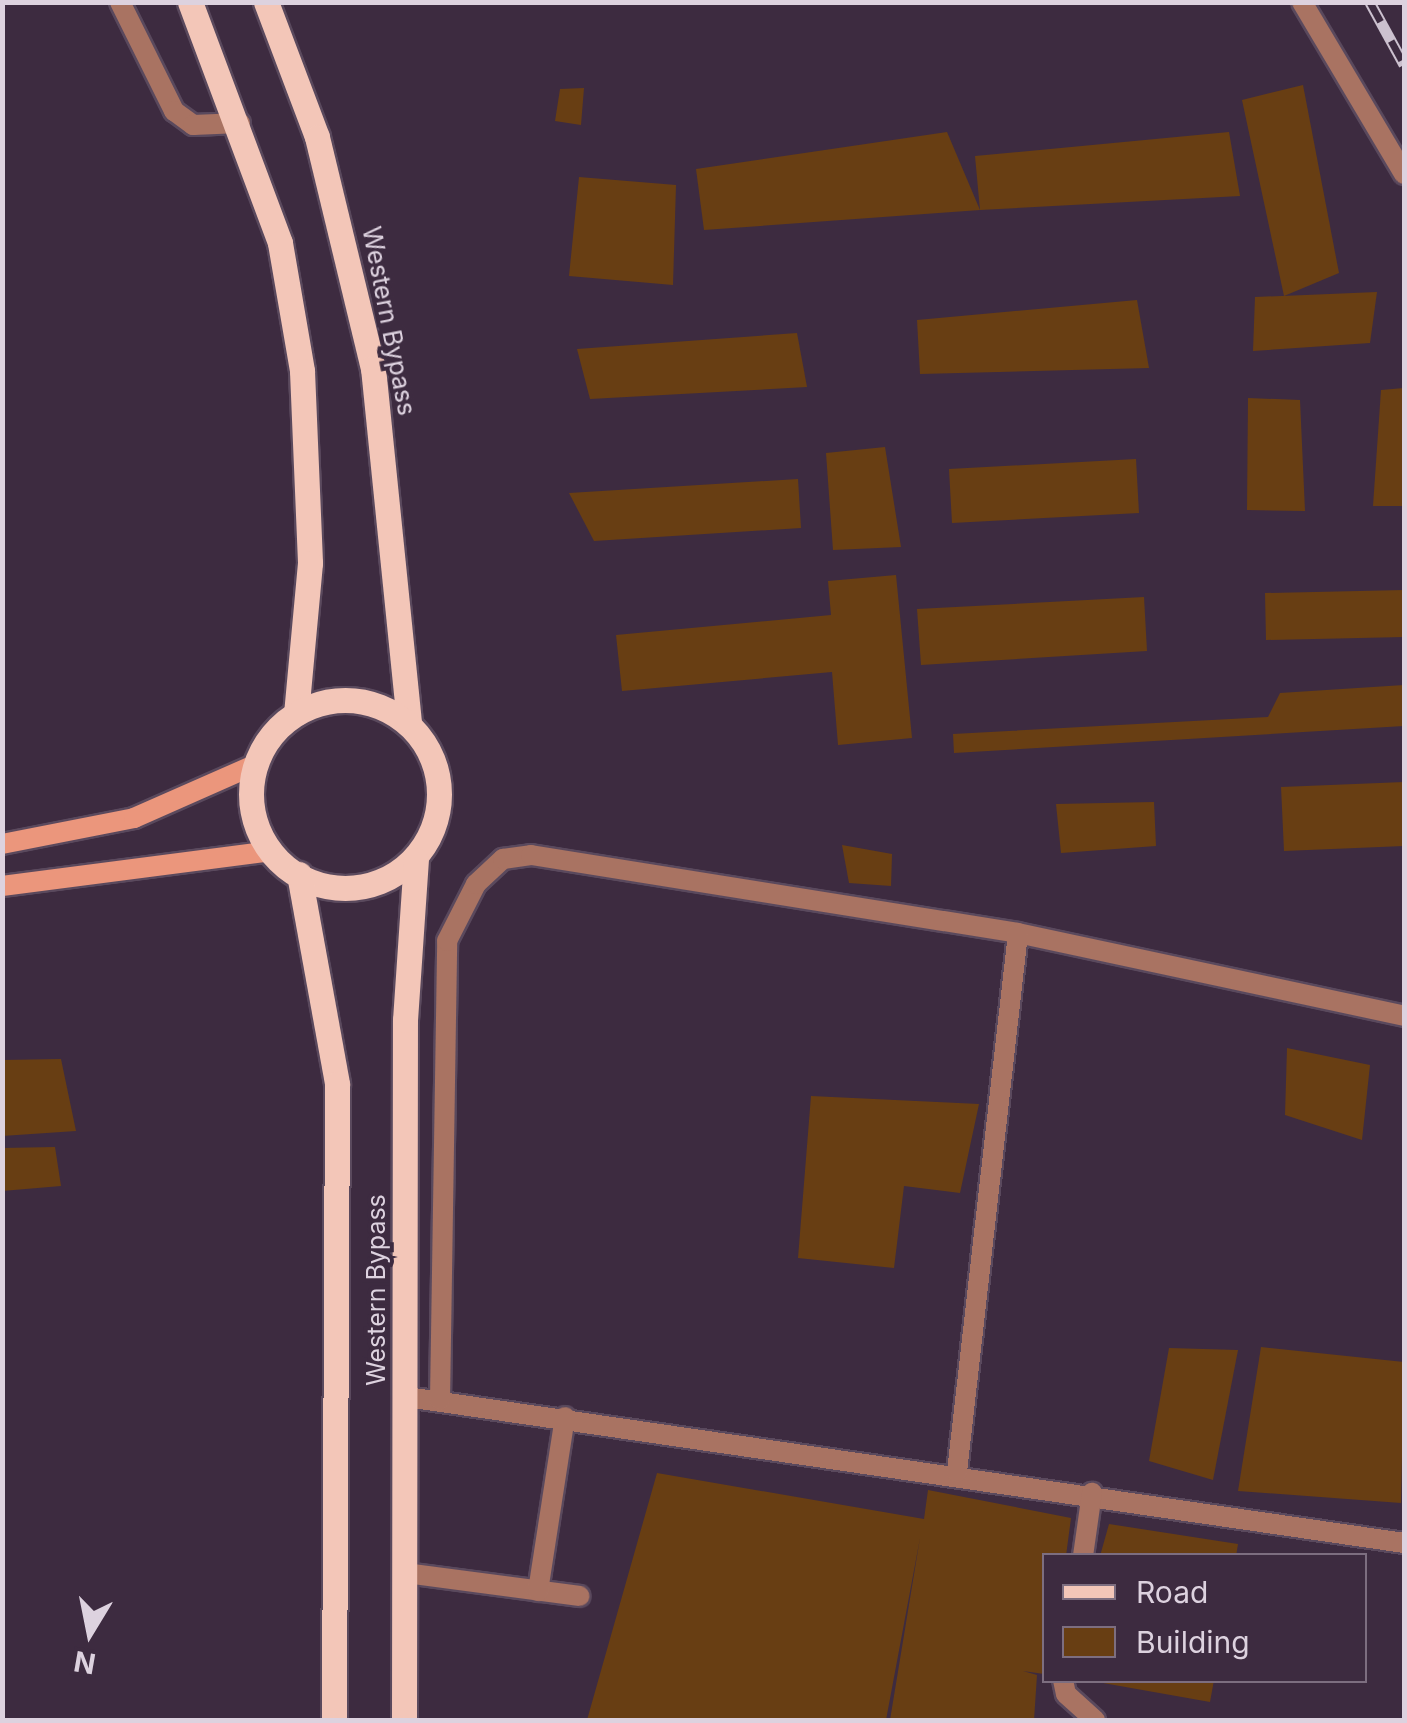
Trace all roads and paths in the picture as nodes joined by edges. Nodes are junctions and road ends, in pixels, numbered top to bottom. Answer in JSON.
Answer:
{"nodes":[{"id":1,"x":120,"y":2,"type":"edge"},
{"id":2,"x":190,"y":2,"type":"edge"},
{"id":3,"x":266,"y":2,"type":"edge"},
{"id":4,"x":1302,"y":2,"type":"edge"},
{"id":5,"x":240,"y":123,"type":"junction"},
{"id":6,"x":1404,"y":174,"type":"edge"},
{"id":7,"x":296,"y":713,"type":"junction"},
{"id":8,"x":409,"y":722,"type":"junction"},
{"id":9,"x":254,"y":765,"type":"junction"},
{"id":10,"x":2,"y":844,"type":"edge"},
{"id":11,"x":270,"y":851,"type":"junction"},
{"id":12,"x":416,"y":860,"type":"junction"},
{"id":13,"x":300,"y":874,"type":"junction"},
{"id":14,"x":2,"y":886,"type":"edge"},
{"id":15,"x":1018,"y":933,"type":"junction"},
{"id":16,"x":1404,"y":1016,"type":"edge"},
{"id":17,"x":407,"y":1397,"type":"junction"},
{"id":18,"x":440,"y":1400,"type":"junction"},
{"id":19,"x":565,"y":1417,"type":"junction"},
{"id":20,"x":957,"y":1472,"type":"junction"},
{"id":21,"x":1092,"y":1493,"type":"junction"},
{"id":22,"x":1404,"y":1543,"type":"edge"},
{"id":23,"x":1083,"y":1553,"type":"edge"},
{"id":24,"x":405,"y":1573,"type":"junction"},
{"id":25,"x":538,"y":1591,"type":"junction"},
{"id":26,"x":579,"y":1596,"type":"dead end"},
{"id":27,"x":1064,"y":1683,"type":"edge"},
{"id":28,"x":334,"y":1720,"type":"edge"},
{"id":29,"x":404,"y":1720,"type":"edge"},
{"id":30,"x":1095,"y":1720,"type":"edge"}],
"edges":[{"from":1,"to":5,"type":"street"},
{"from":2,"to":5,"type":"main road"},
{"from":3,"to":8,"type":"main road","name":"Western Bypass"},
{"from":4,"to":6,"type":"street"},
{"from":5,"to":7,"type":"main road"},
{"from":7,"to":8,"type":"main road"},
{"from":7,"to":9,"type":"main road"},
{"from":8,"to":12,"type":"main road"},
{"from":9,"to":10,"type":"main road"},
{"from":9,"to":11,"type":"main road"},
{"from":11,"to":13,"type":"main road"},
{"from":11,"to":14,"type":"main road"},
{"from":12,"to":13,"type":"main road"},
{"from":12,"to":17,"type":"main road","name":"Western Bypass"},
{"from":13,"to":28,"type":"main road","name":"Western Bypass"},
{"from":15,"to":16,"type":"street"},
{"from":15,"to":18,"type":"street"},
{"from":15,"to":20,"type":"street"},
{"from":17,"to":18,"type":"street"},
{"from":17,"to":24,"type":"main road","name":"Western Bypass"},
{"from":18,"to":19,"type":"street"},
{"from":19,"to":20,"type":"street"},
{"from":19,"to":25,"type":"street"},
{"from":20,"to":21,"type":"street"},
{"from":21,"to":22,"type":"street"},
{"from":21,"to":23,"type":"street"},
{"from":24,"to":25,"type":"street"},
{"from":24,"to":29,"type":"main road","name":"Western Bypass"},
{"from":25,"to":26,"type":"street"},
{"from":27,"to":30,"type":"street"}]}
